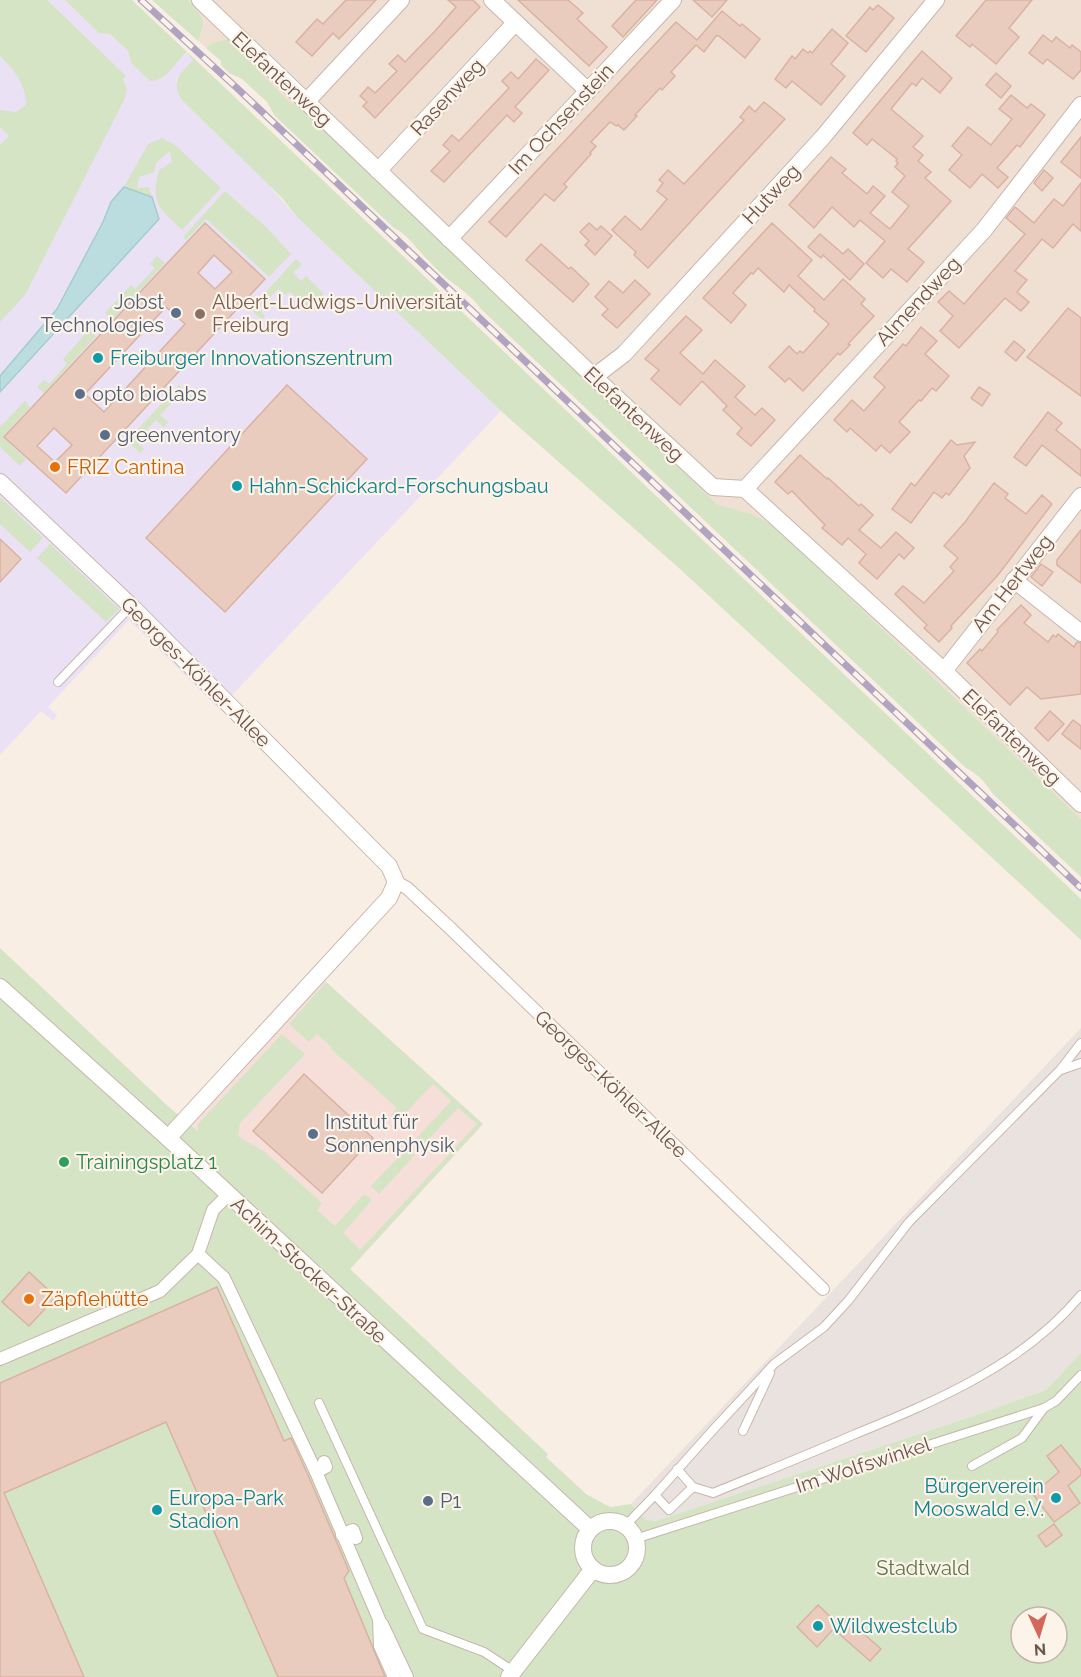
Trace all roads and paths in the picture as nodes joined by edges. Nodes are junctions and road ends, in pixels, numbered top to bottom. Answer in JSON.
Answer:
{"nodes":[{"id":1,"x":200,"y":0,"type":"edge"},
{"id":2,"x":401,"y":0,"type":"edge"},
{"id":3,"x":492,"y":0,"type":"edge"},
{"id":4,"x":672,"y":0,"type":"edge"},
{"id":5,"x":936,"y":0,"type":"edge"},
{"id":6,"x":515,"y":22,"type":"junction"},
{"id":7,"x":587,"y":90,"type":"junction"},
{"id":8,"x":307,"y":101,"type":"junction"},
{"id":9,"x":1081,"y":105,"type":"edge"},
{"id":10,"x":378,"y":171,"type":"junction"},
{"id":11,"x":449,"y":239,"type":"junction"},
{"id":12,"x":594,"y":377,"type":"junction"},
{"id":13,"x":0,"y":482,"type":"edge"},
{"id":14,"x":746,"y":489,"type":"junction"},
{"id":15,"x":1081,"y":496,"type":"edge"},
{"id":16,"x":1014,"y":580,"type":"junction"},
{"id":17,"x":131,"y":606,"type":"junction"},
{"id":18,"x":1081,"y":633,"type":"edge"},
{"id":19,"x":944,"y":671,"type":"junction"},
{"id":20,"x":58,"y":682,"type":"dead end"},
{"id":21,"x":1081,"y":804,"type":"edge"},
{"id":22,"x":396,"y":882,"type":"junction"},
{"id":23,"x":0,"y":987,"type":"edge"},
{"id":24,"x":1081,"y":1043,"type":"edge"},
{"id":25,"x":1081,"y":1063,"type":"edge"},
{"id":26,"x":1060,"y":1070,"type":"junction"},
{"id":27,"x":168,"y":1138,"type":"junction"},
{"id":28,"x":228,"y":1195,"type":"junction"},
{"id":29,"x":198,"y":1254,"type":"junction"},
{"id":30,"x":823,"y":1289,"type":"dead end"},
{"id":31,"x":1081,"y":1295,"type":"edge"},
{"id":32,"x":0,"y":1359,"type":"edge"},
{"id":33,"x":774,"y":1364,"type":"junction"},
{"id":34,"x":1081,"y":1375,"type":"edge"},
{"id":35,"x":320,"y":1403,"type":"dead end"},
{"id":36,"x":1044,"y":1408,"type":"junction"},
{"id":37,"x":742,"y":1431,"type":"dead end"},
{"id":38,"x":972,"y":1466,"type":"dead end"},
{"id":39,"x":677,"y":1469,"type":"junction"},
{"id":40,"x":693,"y":1487,"type":"junction"},
{"id":41,"x":655,"y":1495,"type":"junction"},
{"id":42,"x":624,"y":1526,"type":"junction"},
{"id":43,"x":590,"y":1529,"type":"junction"},
{"id":44,"x":342,"y":1535,"type":"junction"},
{"id":45,"x":356,"y":1538,"type":"dead end"},
{"id":46,"x":635,"y":1539,"type":"junction"},
{"id":47,"x":593,"y":1569,"type":"junction"},
{"id":48,"x":380,"y":1619,"type":"junction"},
{"id":49,"x":511,"y":1674,"type":"edge"},
{"id":50,"x":394,"y":1677,"type":"edge"},
{"id":51,"x":407,"y":1677,"type":"edge"}],
"edges":[{"from":1,"to":8,"type":"street","name":"Elefantenweg"},
{"from":2,"to":8,"type":"street"},
{"from":3,"to":6,"type":"street"},
{"from":4,"to":7,"type":"street","name":"Im Ochsenstein"},
{"from":5,"to":12,"type":"street","name":"Hutweg"},
{"from":6,"to":7,"type":"street"},
{"from":6,"to":10,"type":"street","name":"Rasenweg"},
{"from":7,"to":11,"type":"street","name":"Im Ochsenstein"},
{"from":8,"to":10,"type":"street","name":"Elefantenweg"},
{"from":9,"to":14,"type":"street","name":"Almendweg"},
{"from":10,"to":11,"type":"street","name":"Elefantenweg"},
{"from":11,"to":12,"type":"street","name":"Elefantenweg"},
{"from":12,"to":14,"type":"street","name":"Elefantenweg"},
{"from":13,"to":17,"type":"street","name":"Georges-Köhler-Allee"},
{"from":14,"to":19,"type":"street","name":"Elefantenweg"},
{"from":15,"to":16,"type":"street","name":"Am Hertweg"},
{"from":16,"to":18,"type":"street"},
{"from":16,"to":19,"type":"street","name":"Am Hertweg"},
{"from":17,"to":20,"type":"lane"},
{"from":17,"to":22,"type":"street","name":"Georges-Köhler-Allee"},
{"from":19,"to":21,"type":"street","name":"Elefantenweg"},
{"from":22,"to":27,"type":"street"},
{"from":22,"to":30,"type":"street","name":"Georges-Köhler-Allee"},
{"from":23,"to":27,"type":"street","name":"Achim-Stocker-Straße"},
{"from":24,"to":26,"type":"lane"},
{"from":25,"to":26,"type":"lane"},
{"from":26,"to":33,"type":"lane"},
{"from":27,"to":28,"type":"street","name":"Achim-Stocker-Straße"},
{"from":28,"to":29,"type":"street"},
{"from":28,"to":43,"type":"street","name":"Achim-Stocker-Straße"},
{"from":29,"to":32,"type":"street"},
{"from":29,"to":44,"type":"street"},
{"from":31,"to":40,"type":"lane"},
{"from":33,"to":37,"type":"lane"},
{"from":33,"to":39,"type":"lane"},
{"from":34,"to":36,"type":"lane","name":"Im Wolfswinkel"},
{"from":35,"to":49,"type":"lane"},
{"from":36,"to":38,"type":"lane"},
{"from":36,"to":46,"type":"lane","name":"Im Wolfswinkel"},
{"from":39,"to":40,"type":"lane"},
{"from":39,"to":41,"type":"lane"},
{"from":40,"to":41,"type":"lane"},
{"from":41,"to":42,"type":"lane"},
{"from":42,"to":43,"type":"street"},
{"from":42,"to":46,"type":"street"},
{"from":43,"to":47,"type":"street"},
{"from":44,"to":45,"type":"street"},
{"from":44,"to":48,"type":"street"},
{"from":46,"to":47,"type":"street"},
{"from":47,"to":49,"type":"street"},
{"from":48,"to":50,"type":"street"},
{"from":48,"to":51,"type":"street"}]}
